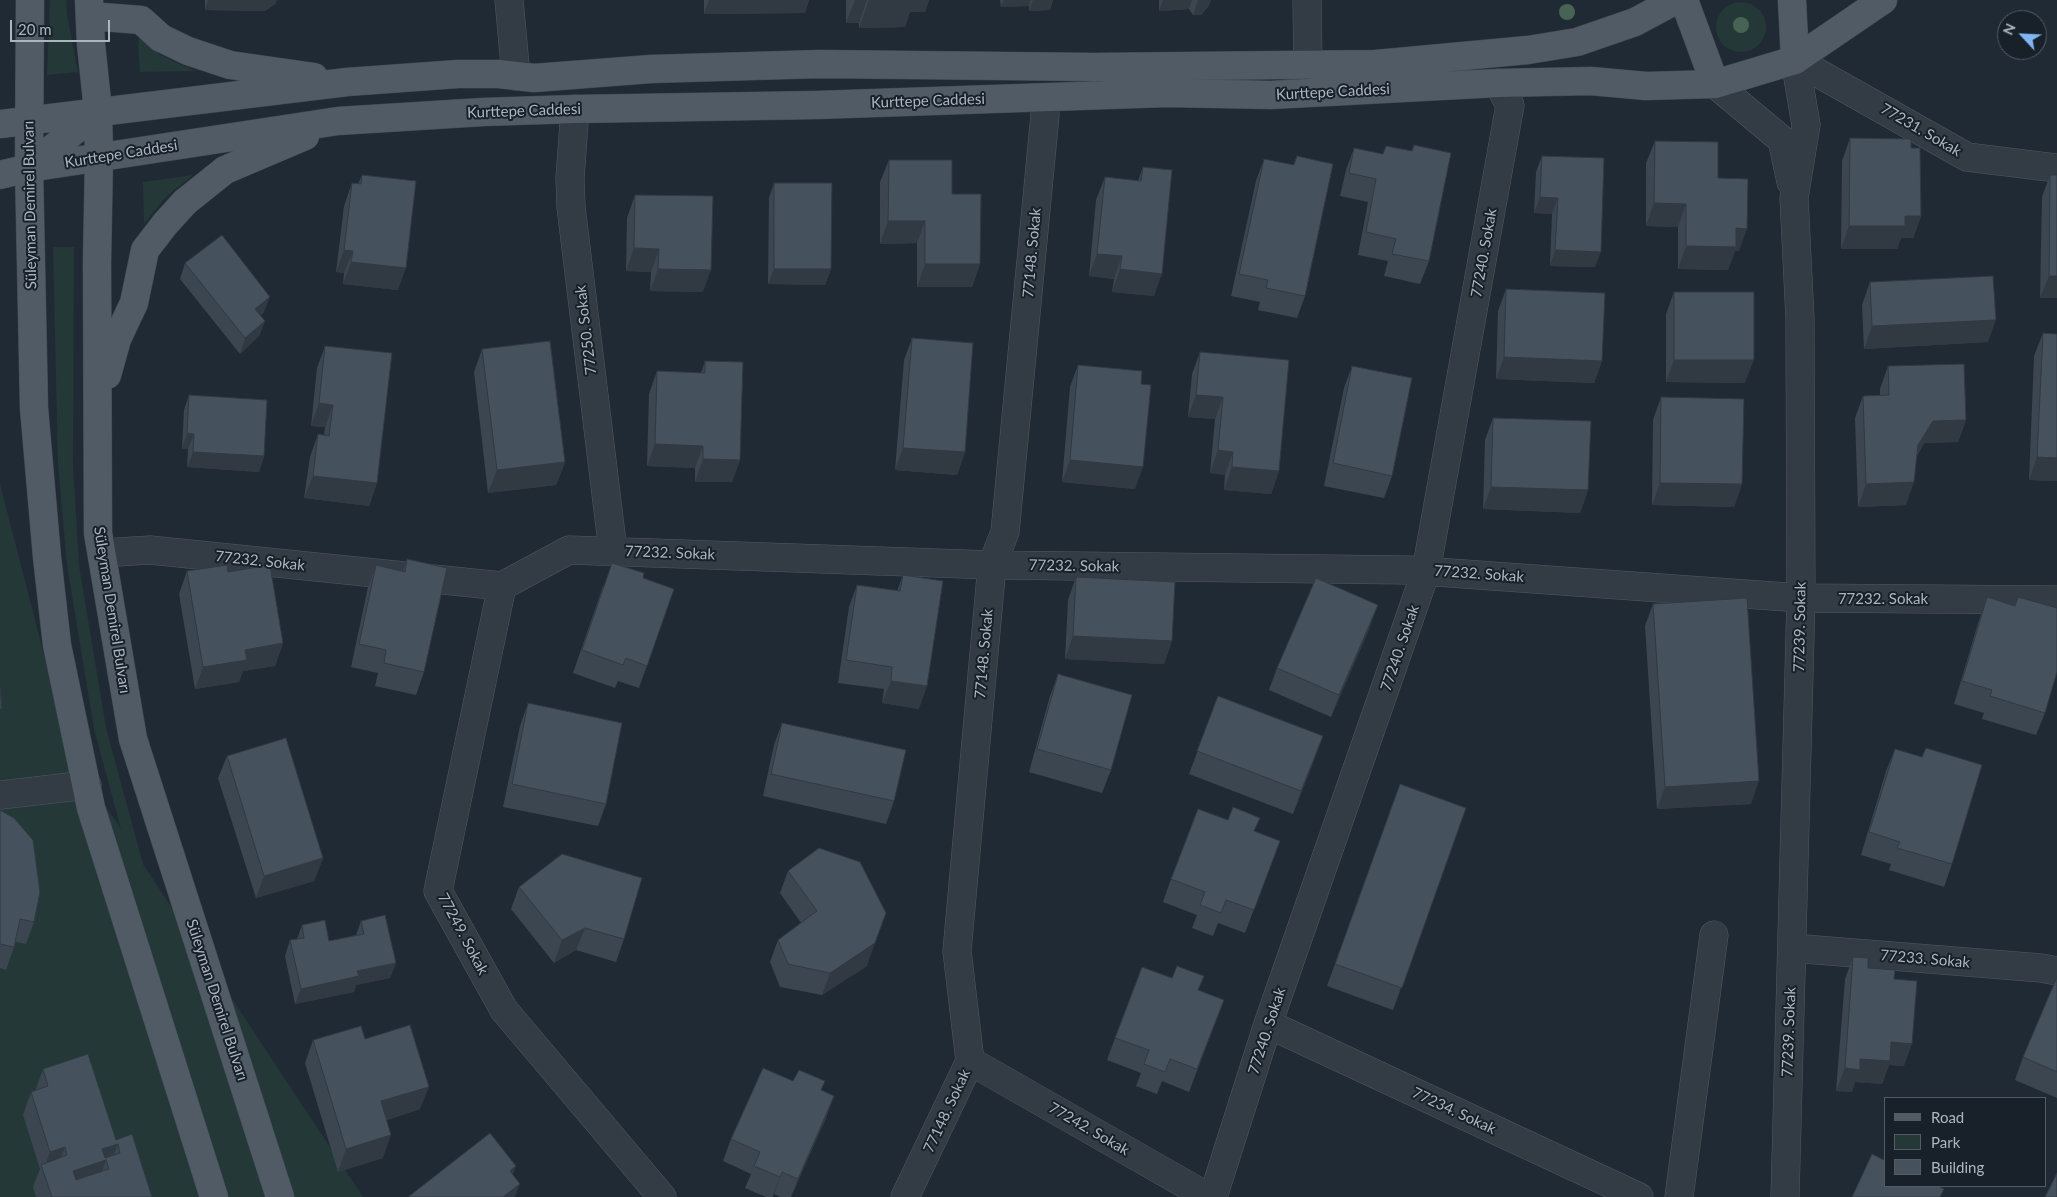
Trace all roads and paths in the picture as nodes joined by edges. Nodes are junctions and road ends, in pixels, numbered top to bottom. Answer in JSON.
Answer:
{"nodes":[{"id":1,"x":30,"y":0,"type":"edge"},
{"id":2,"x":510,"y":0,"type":"edge"},
{"id":3,"x":1307,"y":0,"type":"edge"},
{"id":4,"x":1676,"y":0,"type":"edge"},
{"id":5,"x":1684,"y":0,"type":"edge"},
{"id":6,"x":1792,"y":0,"type":"edge"},
{"id":7,"x":1883,"y":0,"type":"edge"},
{"id":8,"x":90,"y":8,"type":"edge"},
{"id":9,"x":1795,"y":60,"type":"junction"},
{"id":10,"x":1308,"y":65,"type":"junction"},
{"id":11,"x":516,"y":76,"type":"junction"},
{"id":12,"x":347,"y":82,"type":"junction"},
{"id":13,"x":1498,"y":83,"type":"junction"},
{"id":14,"x":1714,"y":84,"type":"junction"},
{"id":15,"x":1044,"y":98,"type":"junction"},
{"id":16,"x":575,"y":109,"type":"junction"},
{"id":17,"x":98,"y":111,"type":"junction"},
{"id":18,"x":29,"y":119,"type":"junction"},
{"id":19,"x":338,"y":121,"type":"junction"},
{"id":20,"x":0,"y":124,"type":"edge"},
{"id":21,"x":65,"y":138,"type":"junction"},
{"id":22,"x":99,"y":158,"type":"junction"},
{"id":23,"x":29,"y":168,"type":"junction"},
{"id":24,"x":2057,"y":168,"type":"edge"},
{"id":25,"x":0,"y":175,"type":"edge"},
{"id":26,"x":1794,"y":198,"type":"junction"},
{"id":27,"x":98,"y":411,"type":"junction"},
{"id":28,"x":613,"y":551,"type":"junction"},
{"id":29,"x":102,"y":552,"type":"junction"},
{"id":30,"x":992,"y":565,"type":"junction"},
{"id":31,"x":1426,"y":571,"type":"junction"},
{"id":32,"x":502,"y":586,"type":"junction"},
{"id":33,"x":1801,"y":598,"type":"junction"},
{"id":34,"x":2057,"y":600,"type":"edge"},
{"id":35,"x":87,"y":785,"type":"junction"},
{"id":36,"x":0,"y":795,"type":"edge"},
{"id":37,"x":1714,"y":935,"type":"dead end"},
{"id":38,"x":1792,"y":948,"type":"junction"},
{"id":39,"x":2057,"y":971,"type":"edge"},
{"id":40,"x":1268,"y":1024,"type":"junction"},
{"id":41,"x":970,"y":1062,"type":"junction"},
{"id":42,"x":214,"y":1197,"type":"edge"},
{"id":43,"x":280,"y":1197,"type":"edge"},
{"id":44,"x":662,"y":1197,"type":"edge"},
{"id":45,"x":905,"y":1197,"type":"edge"},
{"id":46,"x":1208,"y":1197,"type":"edge"},
{"id":47,"x":1213,"y":1197,"type":"edge"},
{"id":48,"x":1639,"y":1197,"type":"edge"},
{"id":49,"x":1678,"y":1197,"type":"edge"},
{"id":50,"x":1785,"y":1197,"type":"edge"}],
"edges":[{"from":1,"to":18,"type":"main road","name":"Süleyman Demirel Bulvarı"},
{"from":2,"to":11,"type":"street"},
{"from":3,"to":10,"type":"street"},
{"from":4,"to":10,"type":"main road","name":"Kurttepe Caddesi"},
{"from":5,"to":14,"type":"main road"},
{"from":6,"to":9,"type":"main road"},
{"from":7,"to":9,"type":"main road"},
{"from":8,"to":12,"type":"main road"},
{"from":8,"to":17,"type":"main road","name":"Süleyman Demirel Bulvarı"},
{"from":9,"to":14,"type":"main road","name":"Kurttepe Caddesi"},
{"from":9,"to":24,"type":"street","name":"77231. Sokak"},
{"from":9,"to":26,"type":"street","name":"77239. Sokak"},
{"from":10,"to":11,"type":"main road","name":"Kurttepe Caddesi"},
{"from":11,"to":12,"type":"main road","name":"Kurttepe Caddesi"},
{"from":12,"to":17,"type":"main road","name":"Kurttepe Caddesi"},
{"from":13,"to":14,"type":"main road","name":"Kurttepe Caddesi"},
{"from":13,"to":15,"type":"main road","name":"Kurttepe Caddesi"},
{"from":13,"to":31,"type":"street","name":"77240. Sokak"},
{"from":14,"to":26,"type":"street"},
{"from":15,"to":16,"type":"main road","name":"Kurttepe Caddesi"},
{"from":15,"to":30,"type":"street","name":"77148. Sokak"},
{"from":16,"to":19,"type":"main road","name":"Kurttepe Caddesi"},
{"from":16,"to":28,"type":"street","name":"77250. Sokak"},
{"from":17,"to":18,"type":"main road","name":"Kurttepe Caddesi"},
{"from":17,"to":21,"type":"main road"},
{"from":17,"to":22,"type":"main road","name":"Süleyman Demirel Bulvarı"},
{"from":18,"to":20,"type":"main road","name":"Kurttepe Caddesi"},
{"from":18,"to":21,"type":"main road"},
{"from":18,"to":23,"type":"main road","name":"Süleyman Demirel Bulvarı"},
{"from":19,"to":22,"type":"main road","name":"Kurttepe Caddesi"},
{"from":19,"to":27,"type":"main road"},
{"from":21,"to":22,"type":"main road"},
{"from":21,"to":23,"type":"main road"},
{"from":22,"to":23,"type":"main road","name":"Kurttepe Caddesi"},
{"from":22,"to":27,"type":"main road","name":"Süleyman Demirel Bulvarı"},
{"from":23,"to":25,"type":"main road","name":"Kurttepe Caddesi"},
{"from":23,"to":35,"type":"main road","name":"Süleyman Demirel Bulvarı"},
{"from":26,"to":33,"type":"street","name":"77239. Sokak"},
{"from":27,"to":29,"type":"main road","name":"Süleyman Demirel Bulvarı"},
{"from":28,"to":30,"type":"street","name":"77232. Sokak"},
{"from":28,"to":32,"type":"street","name":"77232. Sokak"},
{"from":29,"to":32,"type":"street","name":"77232. Sokak"},
{"from":29,"to":43,"type":"main road","name":"Süleyman Demirel Bulvarı"},
{"from":30,"to":31,"type":"street","name":"77232. Sokak"},
{"from":30,"to":41,"type":"street","name":"77148. Sokak"},
{"from":31,"to":33,"type":"street","name":"77232. Sokak"},
{"from":31,"to":40,"type":"street","name":"77240. Sokak"},
{"from":32,"to":44,"type":"street","name":"77249. Sokak"},
{"from":33,"to":34,"type":"street","name":"77232. Sokak"},
{"from":33,"to":38,"type":"street","name":"77239. Sokak"},
{"from":35,"to":36,"type":"street"},
{"from":35,"to":42,"type":"main road","name":"Süleyman Demirel Bulvarı"},
{"from":37,"to":49,"type":"street"},
{"from":38,"to":39,"type":"street","name":"77233. Sokak"},
{"from":38,"to":50,"type":"street","name":"77239. Sokak"},
{"from":40,"to":47,"type":"street","name":"77240. Sokak"},
{"from":40,"to":48,"type":"street","name":"77234. Sokak"},
{"from":41,"to":45,"type":"street","name":"77148. Sokak"},
{"from":41,"to":46,"type":"street","name":"77242. Sokak"}]}
